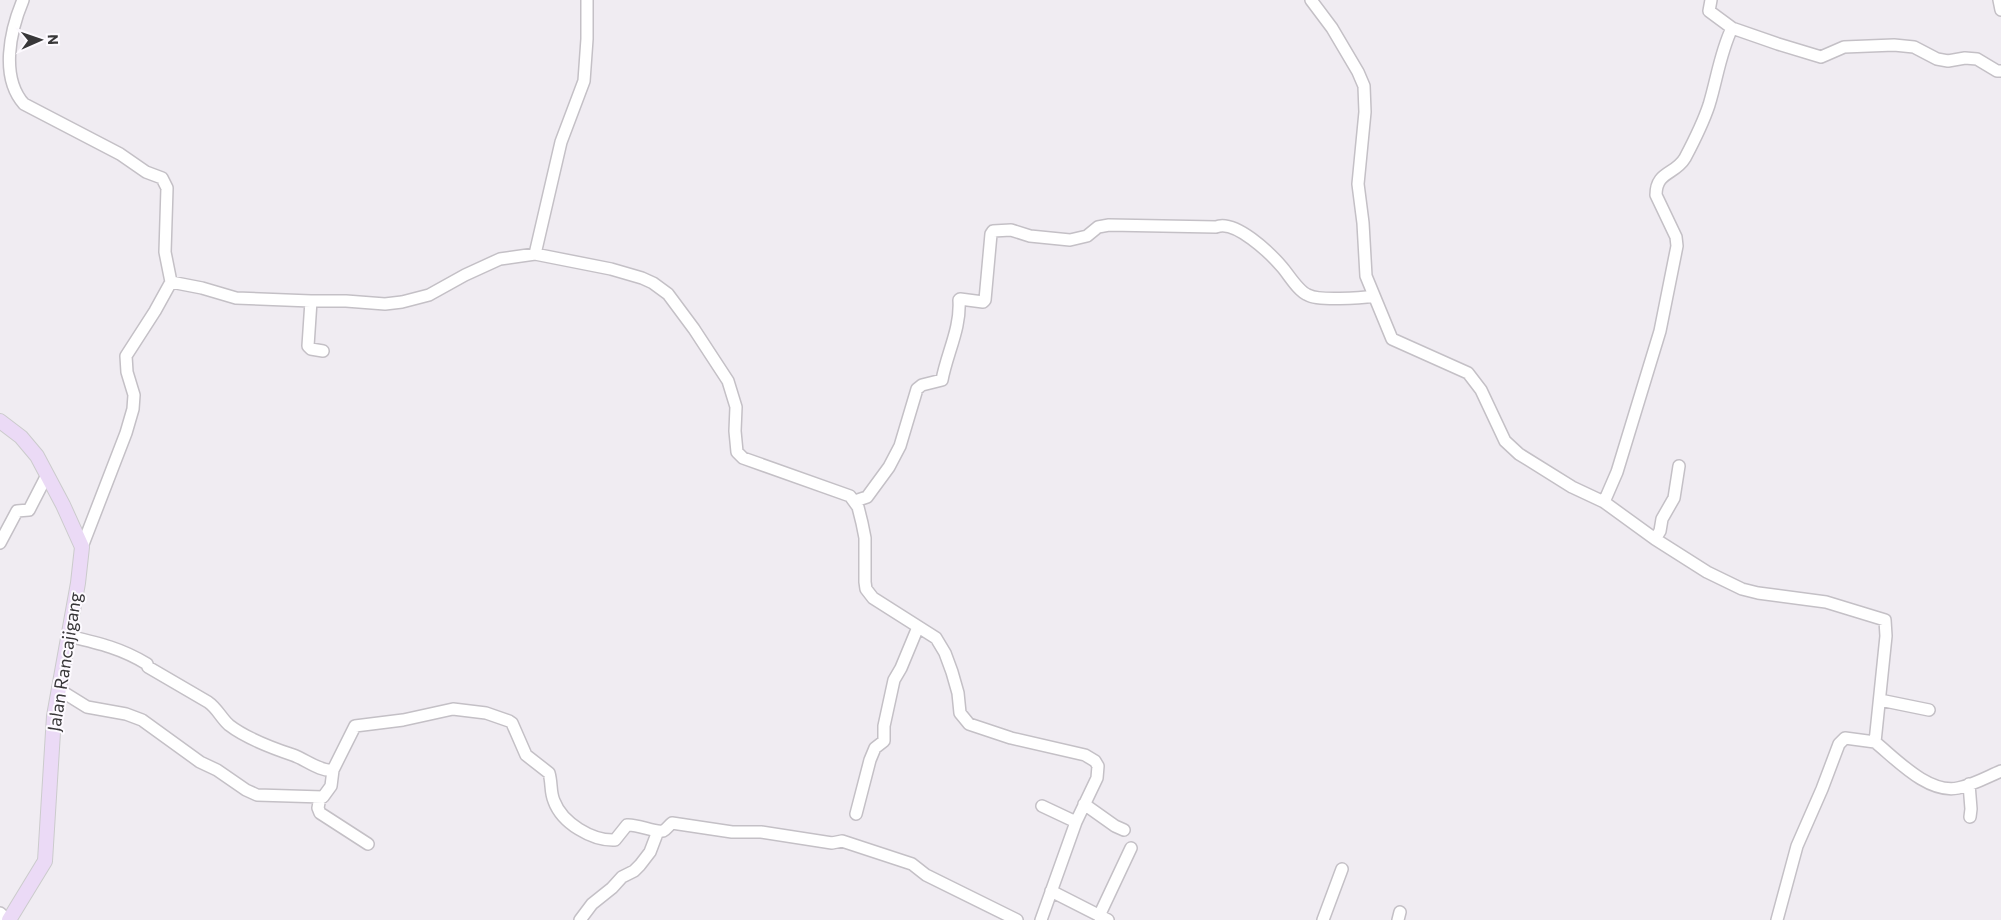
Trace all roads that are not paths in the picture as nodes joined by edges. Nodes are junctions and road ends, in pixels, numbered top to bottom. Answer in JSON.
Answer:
{"nodes":[{"id":1,"x":23,"y":0,"type":"edge"},
{"id":2,"x":587,"y":0,"type":"edge"},
{"id":3,"x":1311,"y":0,"type":"edge"},
{"id":4,"x":1711,"y":0,"type":"edge"},
{"id":5,"x":1999,"y":0,"type":"edge"},
{"id":6,"x":2001,"y":10,"type":"edge"},
{"id":7,"x":2001,"y":14,"type":"edge"},
{"id":8,"x":2001,"y":20,"type":"edge"},
{"id":9,"x":1732,"y":28,"type":"junction"},
{"id":10,"x":2001,"y":71,"type":"edge"},
{"id":11,"x":535,"y":254,"type":"junction"},
{"id":12,"x":171,"y":282,"type":"junction"},
{"id":13,"x":1374,"y":296,"type":"junction"},
{"id":14,"x":311,"y":302,"type":"junction"},
{"id":15,"x":323,"y":351,"type":"dead end"},
{"id":16,"x":0,"y":421,"type":"edge"},
{"id":17,"x":1679,"y":466,"type":"dead end"},
{"id":18,"x":47,"y":475,"type":"junction"},
{"id":19,"x":855,"y":501,"type":"junction"},
{"id":20,"x":1604,"y":502,"type":"junction"},
{"id":21,"x":1655,"y":539,"type":"junction"},
{"id":22,"x":0,"y":543,"type":"edge"},
{"id":23,"x":82,"y":547,"type":"junction"},
{"id":24,"x":918,"y":627,"type":"junction"},
{"id":25,"x":68,"y":636,"type":"junction"},
{"id":26,"x":58,"y":689,"type":"junction"},
{"id":27,"x":1880,"y":700,"type":"junction"},
{"id":28,"x":1930,"y":710,"type":"dead end"},
{"id":29,"x":1875,"y":742,"type":"junction"},
{"id":30,"x":333,"y":770,"type":"junction"},
{"id":31,"x":2001,"y":770,"type":"edge"},
{"id":32,"x":1968,"y":784,"type":"junction"},
{"id":33,"x":320,"y":797,"type":"junction"},
{"id":34,"x":1084,"y":804,"type":"junction"},
{"id":35,"x":1042,"y":806,"type":"dead end"},
{"id":36,"x":856,"y":814,"type":"dead end"},
{"id":37,"x":1970,"y":817,"type":"dead end"},
{"id":38,"x":1076,"y":822,"type":"junction"},
{"id":39,"x":658,"y":830,"type":"junction"},
{"id":40,"x":1124,"y":830,"type":"dead end"},
{"id":41,"x":368,"y":844,"type":"dead end"},
{"id":42,"x":1131,"y":848,"type":"dead end"},
{"id":43,"x":1342,"y":869,"type":"dead end"},
{"id":44,"x":1051,"y":892,"type":"junction"},
{"id":45,"x":9,"y":917,"type":"edge"},
{"id":46,"x":1103,"y":918,"type":"edge"},
{"id":47,"x":580,"y":920,"type":"edge"},
{"id":48,"x":1018,"y":920,"type":"edge"},
{"id":49,"x":1041,"y":920,"type":"edge"},
{"id":50,"x":1322,"y":920,"type":"edge"},
{"id":51,"x":1776,"y":920,"type":"edge"}],
"edges":[{"from":1,"to":12,"type":"street"},
{"from":2,"to":11,"type":"street"},
{"from":3,"to":13,"type":"street"},
{"from":4,"to":9,"type":"street"},
{"from":5,"to":6,"type":"street"},
{"from":7,"to":8,"type":"street"},
{"from":9,"to":10,"type":"street"},
{"from":9,"to":20,"type":"street"},
{"from":11,"to":14,"type":"street"},
{"from":11,"to":19,"type":"street"},
{"from":12,"to":14,"type":"street"},
{"from":12,"to":23,"type":"street"},
{"from":13,"to":19,"type":"street"},
{"from":13,"to":20,"type":"street"},
{"from":14,"to":15,"type":"street"},
{"from":16,"to":18,"type":"main road"},
{"from":17,"to":21,"type":"street"},
{"from":18,"to":22,"type":"street"},
{"from":18,"to":23,"type":"main road"},
{"from":19,"to":24,"type":"street"},
{"from":20,"to":21,"type":"street"},
{"from":21,"to":27,"type":"street"},
{"from":23,"to":25,"type":"main road","name":"Jalan Rancajigang"},
{"from":24,"to":34,"type":"street"},
{"from":24,"to":36,"type":"street"},
{"from":25,"to":26,"type":"main road","name":"Jalan Rancajigang"},
{"from":25,"to":30,"type":"street"},
{"from":26,"to":33,"type":"street"},
{"from":26,"to":45,"type":"main road","name":"Jalan Rancajigang"},
{"from":27,"to":28,"type":"street"},
{"from":27,"to":29,"type":"street"},
{"from":29,"to":32,"type":"street"},
{"from":29,"to":51,"type":"street"},
{"from":30,"to":33,"type":"street"},
{"from":30,"to":39,"type":"street"},
{"from":31,"to":32,"type":"street"},
{"from":32,"to":37,"type":"street"},
{"from":33,"to":41,"type":"street"},
{"from":34,"to":38,"type":"street"},
{"from":34,"to":40,"type":"street"},
{"from":35,"to":38,"type":"street"},
{"from":38,"to":44,"type":"street"},
{"from":39,"to":47,"type":"street"},
{"from":39,"to":48,"type":"street"},
{"from":42,"to":46,"type":"street"},
{"from":43,"to":50,"type":"street"},
{"from":44,"to":46,"type":"street"},
{"from":44,"to":49,"type":"street"}]}
